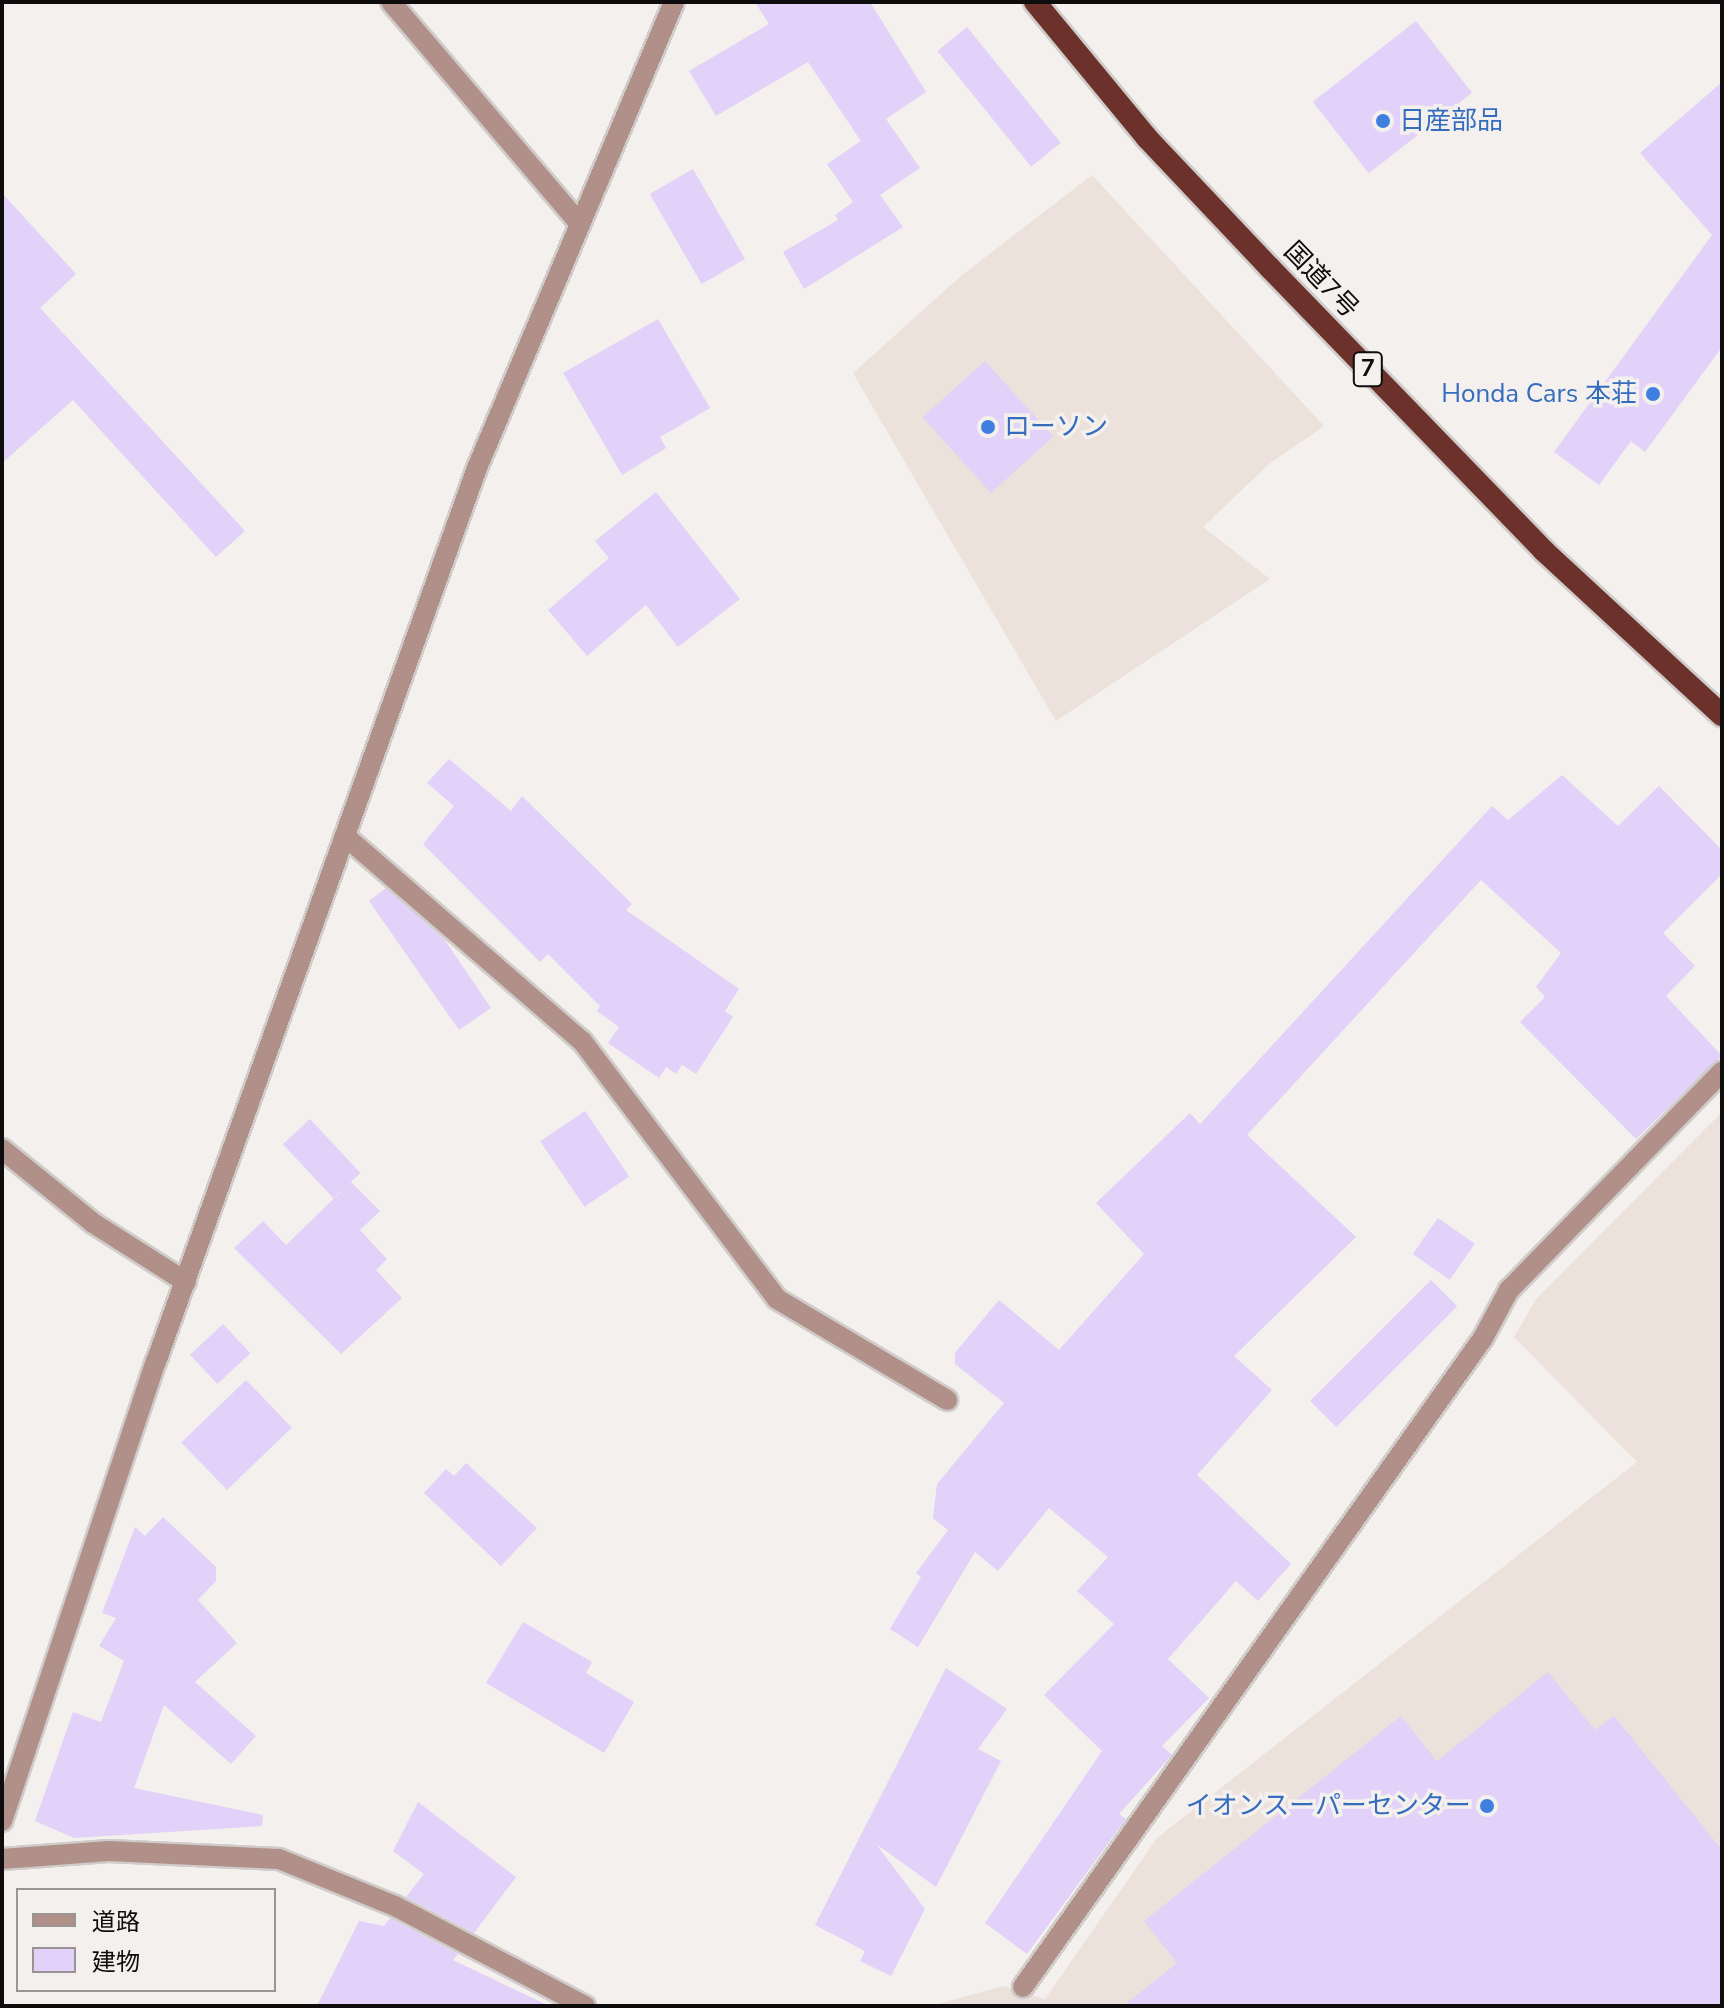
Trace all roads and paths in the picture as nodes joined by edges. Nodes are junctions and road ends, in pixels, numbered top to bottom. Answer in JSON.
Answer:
{"nodes":[{"id":1,"x":391,"y":2,"type":"edge"},
{"id":2,"x":674,"y":2,"type":"edge"},
{"id":3,"x":1035,"y":2,"type":"edge"},
{"id":4,"x":579,"y":223,"type":"junction"},
{"id":5,"x":1722,"y":715,"type":"edge"},
{"id":6,"x":345,"y":836,"type":"junction"},
{"id":7,"x":1722,"y":1072,"type":"edge"},
{"id":8,"x":2,"y":1149,"type":"edge"},
{"id":9,"x":186,"y":1282,"type":"junction"},
{"id":10,"x":947,"y":1400,"type":"dead end"},
{"id":11,"x":2,"y":1821,"type":"edge"},
{"id":12,"x":2,"y":1859,"type":"edge"},
{"id":13,"x":1023,"y":1987,"type":"dead end"},
{"id":14,"x":585,"y":2006,"type":"edge"}],
"edges":[{"from":1,"to":4,"type":"street"},
{"from":2,"to":4,"type":"street"},
{"from":3,"to":5,"type":"highway","name":"国道7号","number":"7"},
{"from":4,"to":6,"type":"street"},
{"from":6,"to":9,"type":"street"},
{"from":6,"to":10,"type":"street"},
{"from":7,"to":13,"type":"street"},
{"from":8,"to":9,"type":"street"},
{"from":9,"to":11,"type":"street"},
{"from":12,"to":14,"type":"street"}]}
